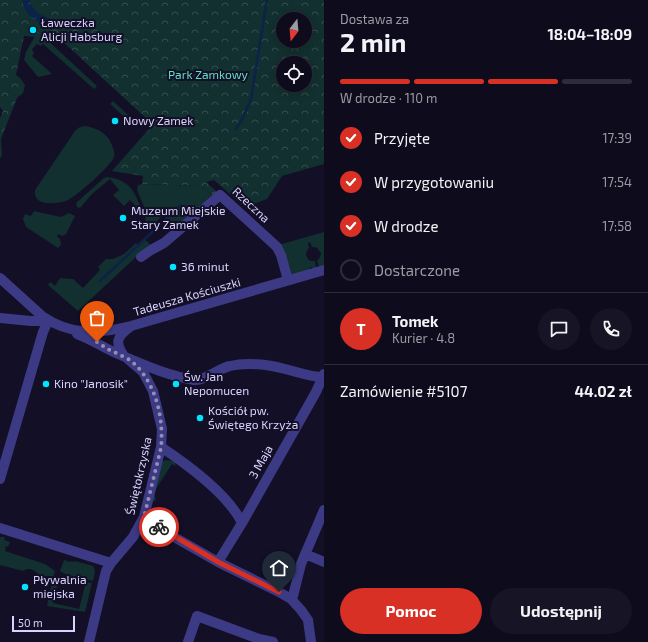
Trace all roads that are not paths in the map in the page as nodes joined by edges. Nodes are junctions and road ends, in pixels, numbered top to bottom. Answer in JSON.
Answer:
{"nodes":[{"id":1,"x":141,"y":257,"type":"dead end"},
{"id":2,"x":324,"y":270,"type":"edge"},
{"id":3,"x":0,"y":278,"type":"edge"},
{"id":4,"x":288,"y":280,"type":"junction"},
{"id":5,"x":0,"y":318,"type":"edge"},
{"id":6,"x":48,"y":321,"type":"junction"},
{"id":7,"x":131,"y":326,"type":"junction"},
{"id":8,"x":68,"y":330,"type":"junction"},
{"id":9,"x":127,"y":358,"type":"junction"},
{"id":10,"x":167,"y":373,"type":"junction"},
{"id":11,"x":324,"y":376,"type":"edge"},
{"id":12,"x":153,"y":391,"type":"junction"},
{"id":13,"x":161,"y":448,"type":"junction"},
{"id":14,"x":0,"y":479,"type":"edge"},
{"id":15,"x":324,"y":510,"type":"edge"},
{"id":16,"x":144,"y":517,"type":"junction"},
{"id":17,"x":242,"y":523,"type":"junction"},
{"id":18,"x":0,"y":528,"type":"edge"},
{"id":19,"x":305,"y":554,"type":"junction"},
{"id":20,"x":218,"y":562,"type":"junction"},
{"id":21,"x":324,"y":562,"type":"edge"},
{"id":22,"x":111,"y":563,"type":"junction"},
{"id":23,"x":291,"y":599,"type":"junction"},
{"id":24,"x":89,"y":642,"type":"edge"},
{"id":25,"x":188,"y":642,"type":"edge"},
{"id":26,"x":273,"y":642,"type":"edge"},
{"id":27,"x":311,"y":642,"type":"edge"}],
"edges":[{"from":1,"to":4,"type":"street","name":"Rzeczna"},
{"from":2,"to":4,"type":"street","name":"Tadeusza Kościuszki"},
{"from":3,"to":6,"type":"street","name":"Tadeusza Kościuszki"},
{"from":4,"to":7,"type":"street","name":"Tadeusza Kościuszki"},
{"from":5,"to":6,"type":"street"},
{"from":6,"to":8,"type":"street","name":"Tadeusza Kościuszki"},
{"from":6,"to":14,"type":"street"},
{"from":7,"to":8,"type":"street","name":"Tadeusza Kościuszki"},
{"from":7,"to":9,"type":"street"},
{"from":8,"to":9,"type":"street"},
{"from":9,"to":10,"type":"street"},
{"from":9,"to":12,"type":"street","name":"Świętokrzyska"},
{"from":10,"to":11,"type":"street"},
{"from":10,"to":12,"type":"street"},
{"from":11,"to":17,"type":"street","name":"3 Maja"},
{"from":12,"to":13,"type":"street","name":"Świętokrzyska"},
{"from":13,"to":16,"type":"street","name":"Świętokrzyska"},
{"from":13,"to":17,"type":"street"},
{"from":15,"to":19,"type":"street"},
{"from":16,"to":20,"type":"street"},
{"from":16,"to":22,"type":"street","name":"Świętokrzyska"},
{"from":17,"to":20,"type":"street","name":"3 Maja"},
{"from":18,"to":22,"type":"street"},
{"from":19,"to":21,"type":"street"},
{"from":19,"to":23,"type":"street"},
{"from":20,"to":23,"type":"street"},
{"from":22,"to":24,"type":"street","name":"Świętokrzyska"},
{"from":23,"to":27,"type":"street"},
{"from":25,"to":26,"type":"street"}]}
